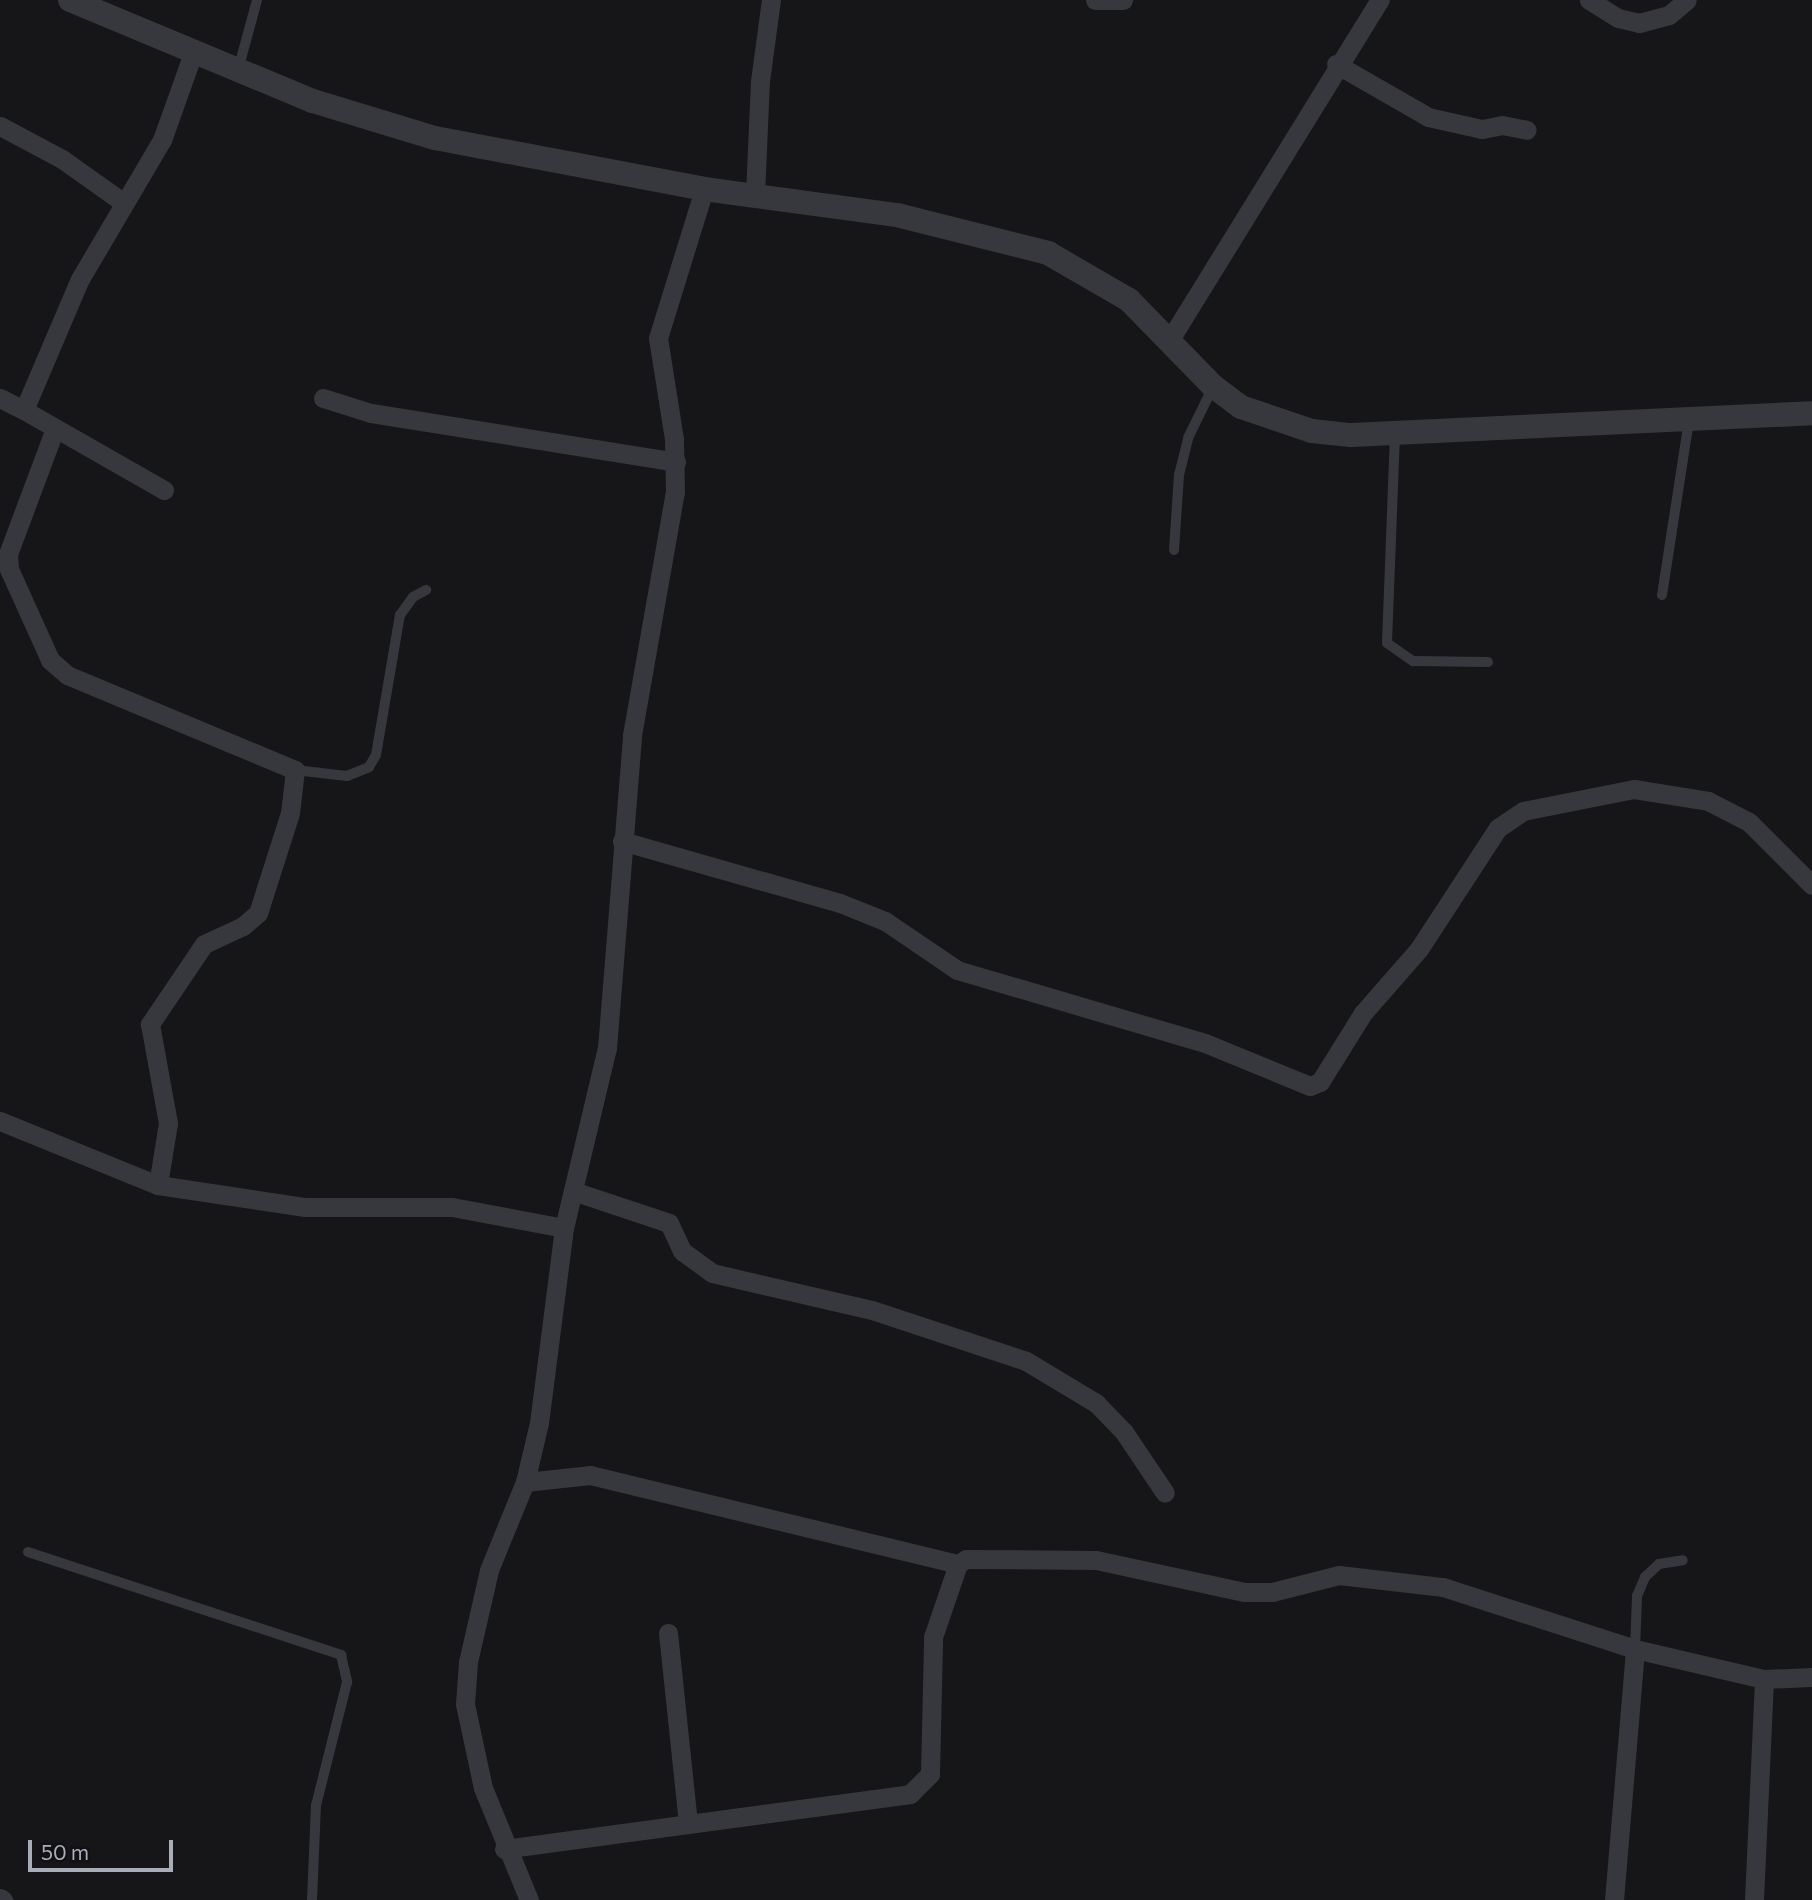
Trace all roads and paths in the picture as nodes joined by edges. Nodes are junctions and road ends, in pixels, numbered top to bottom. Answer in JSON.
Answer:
{"nodes":[{"id":1,"x":70,"y":0,"type":"edge"},
{"id":2,"x":257,"y":0,"type":"edge"},
{"id":3,"x":771,"y":0,"type":"edge"},
{"id":4,"x":1095,"y":0,"type":"edge"},
{"id":5,"x":1123,"y":0,"type":"edge"},
{"id":6,"x":1380,"y":0,"type":"edge"},
{"id":7,"x":1590,"y":0,"type":"edge"},
{"id":8,"x":1688,"y":0,"type":"edge"},
{"id":9,"x":193,"y":53,"type":"junction"},
{"id":10,"x":1336,"y":64,"type":"junction"},
{"id":11,"x":238,"y":71,"type":"junction"},
{"id":12,"x":0,"y":126,"type":"edge"},
{"id":13,"x":1527,"y":130,"type":"dead end"},
{"id":14,"x":704,"y":189,"type":"junction"},
{"id":15,"x":755,"y":195,"type":"junction"},
{"id":16,"x":124,"y":203,"type":"junction"},
{"id":17,"x":1169,"y":341,"type":"junction"},
{"id":18,"x":1213,"y":386,"type":"junction"},
{"id":19,"x":0,"y":398,"type":"edge"},
{"id":20,"x":323,"y":398,"type":"dead end"},
{"id":21,"x":24,"y":410,"type":"junction"},
{"id":22,"x":1812,"y":413,"type":"edge"},
{"id":23,"x":1689,"y":421,"type":"junction"},
{"id":24,"x":54,"y":431,"type":"junction"},
{"id":25,"x":1395,"y":433,"type":"junction"},
{"id":26,"x":676,"y":462,"type":"junction"},
{"id":27,"x":164,"y":490,"type":"dead end"},
{"id":28,"x":1174,"y":550,"type":"dead end"},
{"id":29,"x":426,"y":590,"type":"dead end"},
{"id":30,"x":1662,"y":595,"type":"dead end"},
{"id":31,"x":1488,"y":662,"type":"dead end"},
{"id":32,"x":295,"y":770,"type":"junction"},
{"id":33,"x":622,"y":841,"type":"junction"},
{"id":34,"x":1812,"y":885,"type":"edge"},
{"id":35,"x":0,"y":1121,"type":"edge"},
{"id":36,"x":158,"y":1185,"type":"junction"},
{"id":37,"x":573,"y":1191,"type":"junction"},
{"id":38,"x":564,"y":1228,"type":"junction"},
{"id":39,"x":525,"y":1482,"type":"junction"},
{"id":40,"x":1165,"y":1493,"type":"dead end"},
{"id":41,"x":28,"y":1552,"type":"dead end"},
{"id":42,"x":1683,"y":1560,"type":"dead end"},
{"id":43,"x":958,"y":1564,"type":"junction"},
{"id":44,"x":668,"y":1633,"type":"dead end"},
{"id":45,"x":1635,"y":1649,"type":"junction"},
{"id":46,"x":1812,"y":1677,"type":"edge"},
{"id":47,"x":1764,"y":1679,"type":"junction"},
{"id":48,"x":688,"y":1822,"type":"junction"},
{"id":49,"x":504,"y":1849,"type":"junction"},
{"id":50,"x":312,"y":1900,"type":"edge"},
{"id":51,"x":529,"y":1900,"type":"edge"},
{"id":52,"x":1614,"y":1900,"type":"edge"},
{"id":53,"x":1754,"y":1900,"type":"edge"}],
"edges":[{"from":1,"to":9,"type":"street"},
{"from":2,"to":11,"type":"lane"},
{"from":3,"to":15,"type":"street"},
{"from":4,"to":5,"type":"street"},
{"from":6,"to":10,"type":"street"},
{"from":7,"to":8,"type":"street"},
{"from":9,"to":11,"type":"street"},
{"from":9,"to":16,"type":"street"},
{"from":10,"to":13,"type":"street"},
{"from":10,"to":17,"type":"street"},
{"from":11,"to":14,"type":"street"},
{"from":12,"to":16,"type":"street"},
{"from":14,"to":15,"type":"street"},
{"from":14,"to":26,"type":"street"},
{"from":15,"to":17,"type":"street"},
{"from":16,"to":21,"type":"street"},
{"from":17,"to":18,"type":"street"},
{"from":18,"to":25,"type":"street"},
{"from":18,"to":28,"type":"lane"},
{"from":19,"to":21,"type":"street"},
{"from":20,"to":26,"type":"street"},
{"from":21,"to":24,"type":"street"},
{"from":22,"to":23,"type":"street"},
{"from":23,"to":25,"type":"street"},
{"from":23,"to":30,"type":"lane"},
{"from":24,"to":27,"type":"street"},
{"from":24,"to":32,"type":"street"},
{"from":25,"to":31,"type":"lane"},
{"from":26,"to":33,"type":"street"},
{"from":29,"to":32,"type":"lane"},
{"from":32,"to":36,"type":"street"},
{"from":33,"to":34,"type":"street"},
{"from":33,"to":37,"type":"street"},
{"from":35,"to":36,"type":"street"},
{"from":36,"to":38,"type":"street"},
{"from":37,"to":38,"type":"street"},
{"from":37,"to":40,"type":"street"},
{"from":38,"to":39,"type":"street"},
{"from":39,"to":43,"type":"street"},
{"from":39,"to":49,"type":"street"},
{"from":41,"to":50,"type":"lane"},
{"from":42,"to":45,"type":"lane"},
{"from":43,"to":45,"type":"street"},
{"from":43,"to":48,"type":"street"},
{"from":44,"to":48,"type":"street"},
{"from":45,"to":47,"type":"street"},
{"from":45,"to":52,"type":"street"},
{"from":46,"to":47,"type":"street"},
{"from":47,"to":53,"type":"street"},
{"from":48,"to":49,"type":"street"},
{"from":49,"to":51,"type":"street"}]}
